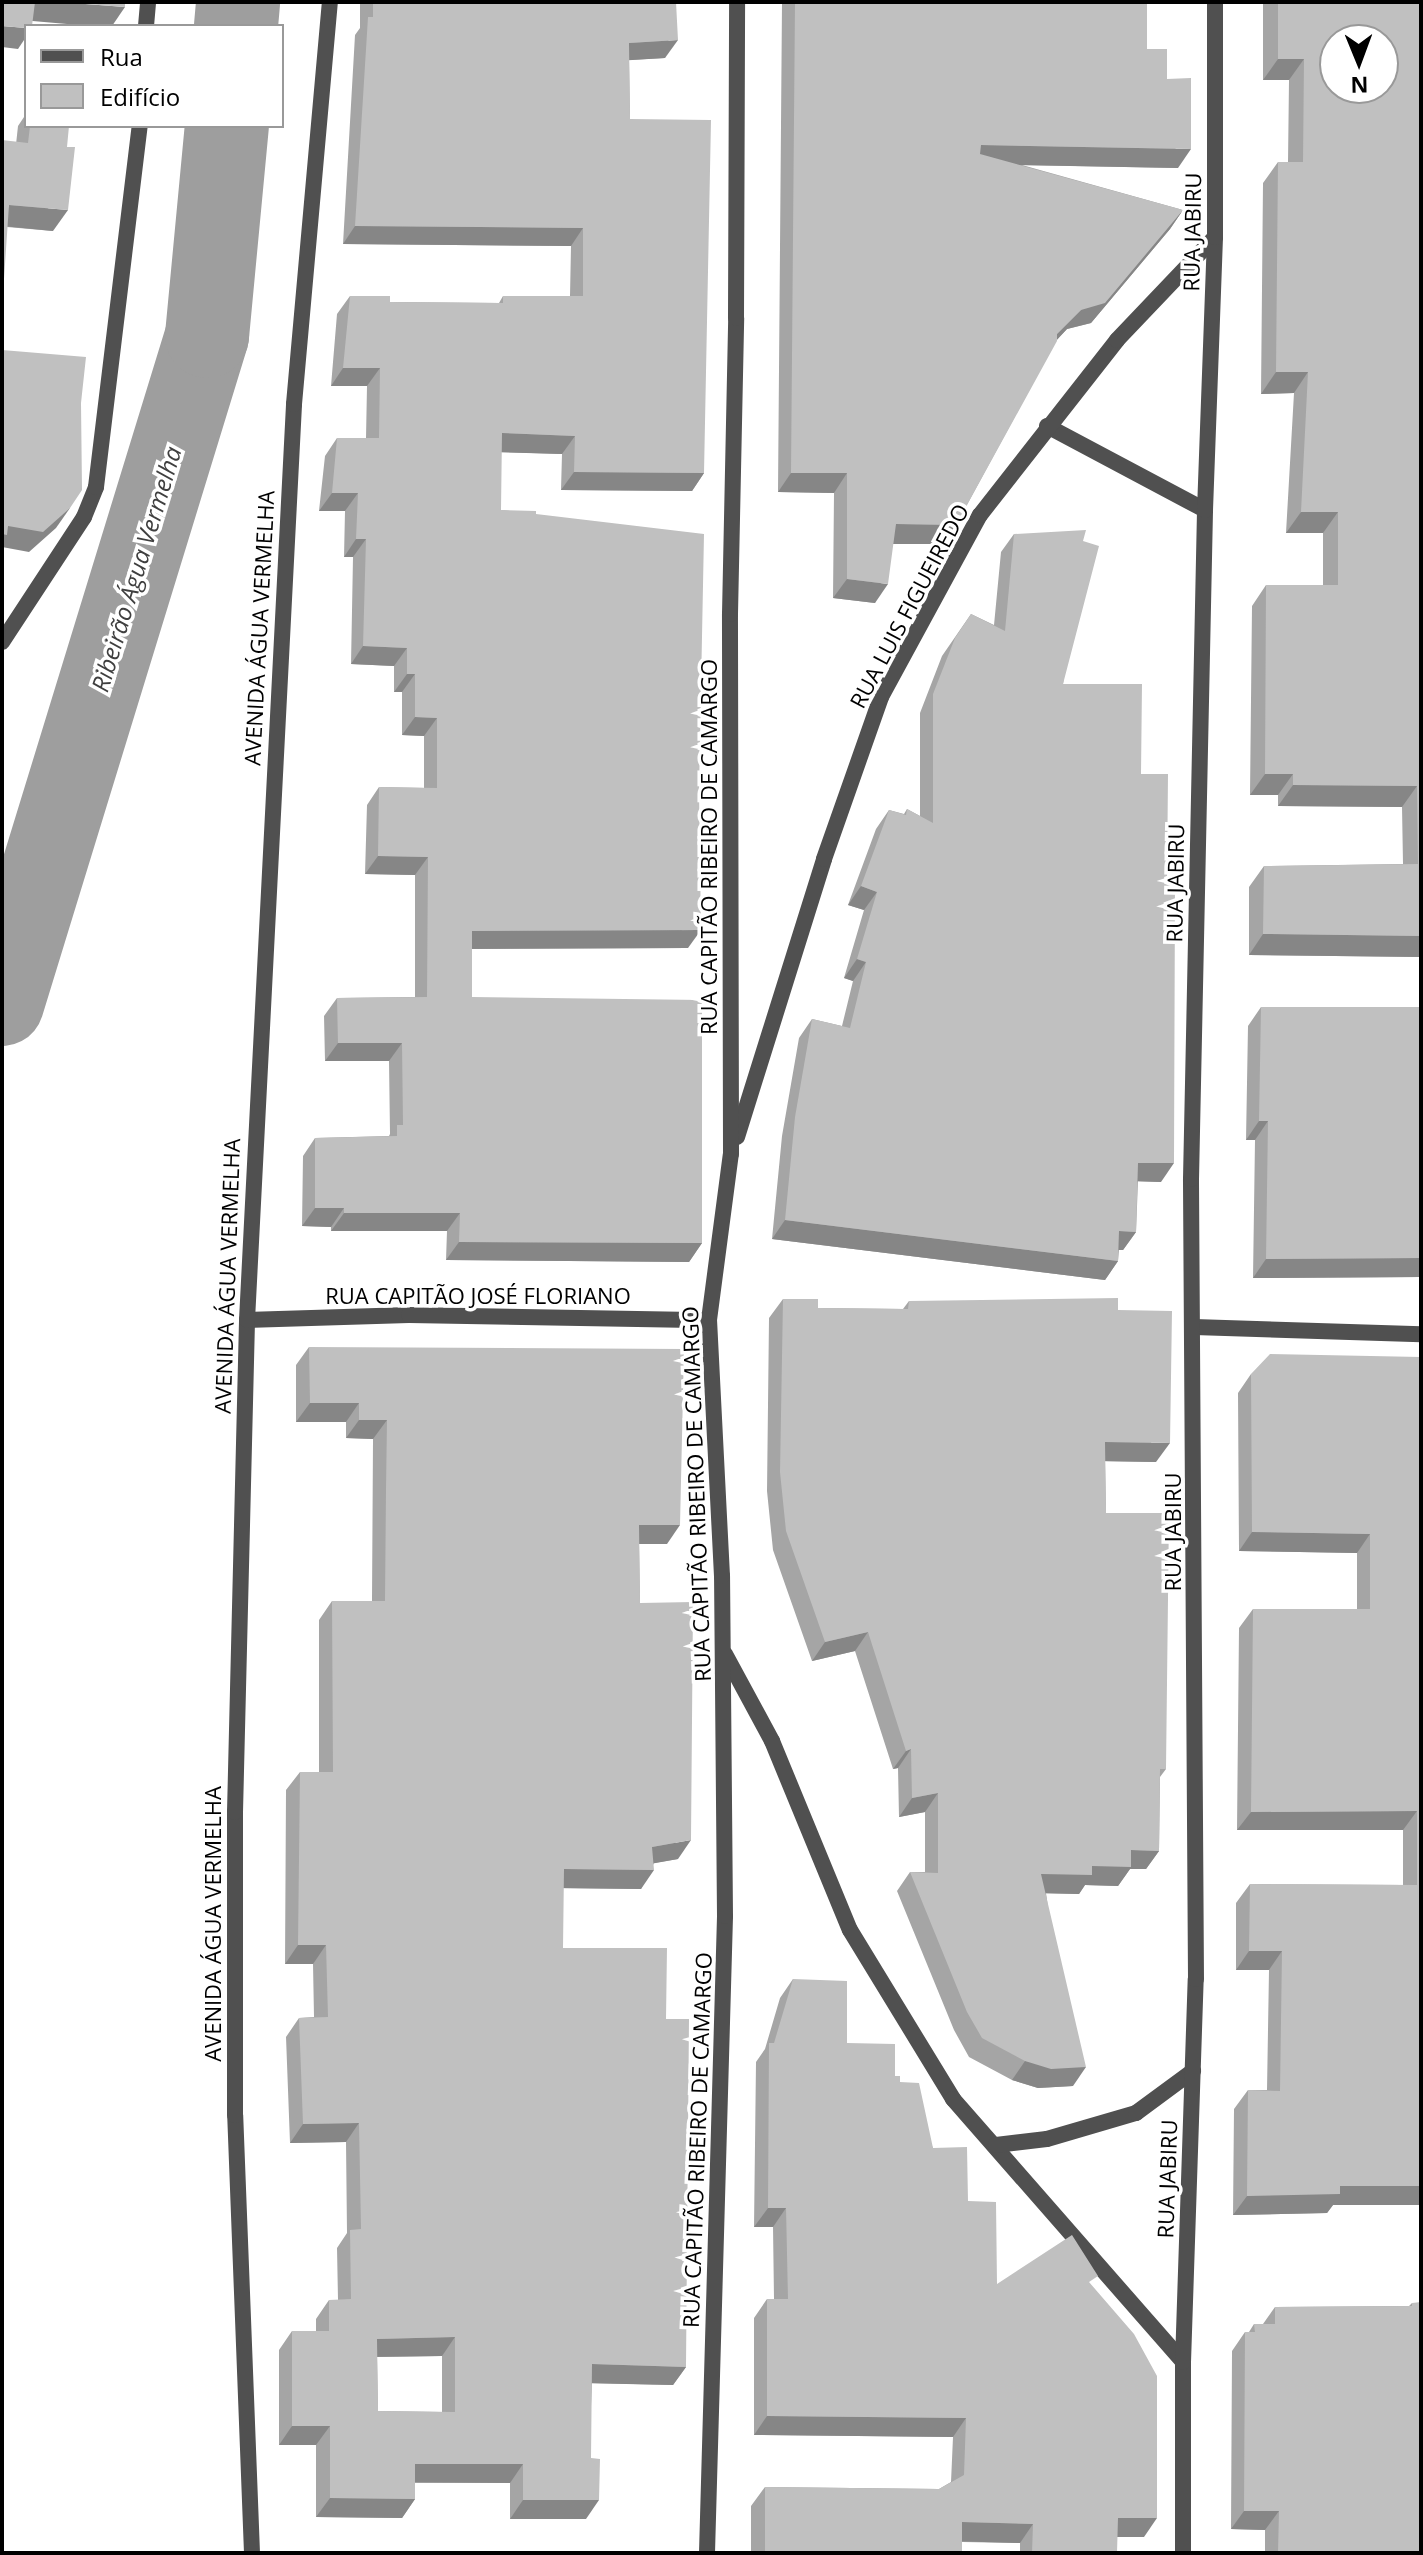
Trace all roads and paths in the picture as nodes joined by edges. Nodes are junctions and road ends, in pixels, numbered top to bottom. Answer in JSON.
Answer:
{"nodes":[{"id":1,"x":148,"y":2,"type":"edge"},
{"id":2,"x":330,"y":2,"type":"edge"},
{"id":3,"x":737,"y":2,"type":"edge"},
{"id":4,"x":1215,"y":2,"type":"edge"},
{"id":5,"x":146,"y":24,"type":"edge"},
{"id":6,"x":140,"y":128,"type":"edge"},
{"id":7,"x":1215,"y":237,"type":"junction"},
{"id":8,"x":1047,"y":426,"type":"junction"},
{"id":9,"x":1205,"y":510,"type":"junction"},
{"id":10,"x":9,"y":616,"type":"edge"},
{"id":11,"x":2,"y":642,"type":"edge"},
{"id":12,"x":731,"y":1154,"type":"junction"},
{"id":13,"x":247,"y":1320,"type":"junction"},
{"id":14,"x":709,"y":1320,"type":"junction"},
{"id":15,"x":1194,"y":1327,"type":"junction"},
{"id":16,"x":1421,"y":1334,"type":"edge"},
{"id":17,"x":723,"y":1649,"type":"junction"},
{"id":18,"x":1193,"y":2071,"type":"junction"},
{"id":19,"x":996,"y":2145,"type":"junction"},
{"id":20,"x":1183,"y":2362,"type":"junction"},
{"id":21,"x":252,"y":2553,"type":"edge"},
{"id":22,"x":707,"y":2553,"type":"edge"},
{"id":23,"x":1183,"y":2553,"type":"edge"}],
"edges":[{"from":1,"to":5,"type":"street"},
{"from":2,"to":13,"type":"street","name":"AVENIDA ÁGUA VERMELHA"},
{"from":3,"to":12,"type":"street","name":"RUA CAPITÃO RIBEIRO DE CAMARGO"},
{"from":4,"to":7,"type":"street","name":"RUA JABIRU"},
{"from":6,"to":10,"type":"street"},
{"from":7,"to":8,"type":"street","name":"RUA LUIS FIGUEIREDO"},
{"from":7,"to":9,"type":"street","name":"RUA JABIRU"},
{"from":8,"to":9,"type":"street"},
{"from":8,"to":12,"type":"street","name":"RUA LUIS FIGUEIREDO"},
{"from":9,"to":15,"type":"street","name":"RUA JABIRU"},
{"from":10,"to":11,"type":"street"},
{"from":12,"to":14,"type":"street","name":"RUA CAPITÃO RIBEIRO DE CAMARGO"},
{"from":13,"to":14,"type":"street","name":"RUA CAPITÃO JOSÉ FLORIANO"},
{"from":13,"to":21,"type":"street","name":"AVENIDA ÁGUA VERMELHA"},
{"from":14,"to":17,"type":"street","name":"RUA CAPITÃO RIBEIRO DE CAMARGO"},
{"from":15,"to":16,"type":"street"},
{"from":15,"to":18,"type":"street","name":"RUA JABIRU"},
{"from":17,"to":19,"type":"street"},
{"from":17,"to":22,"type":"street","name":"RUA CAPITÃO RIBEIRO DE CAMARGO"},
{"from":18,"to":19,"type":"street"},
{"from":18,"to":20,"type":"street","name":"RUA JABIRU"},
{"from":19,"to":20,"type":"street"},
{"from":20,"to":23,"type":"street","name":"RUA JABIRU"}]}
